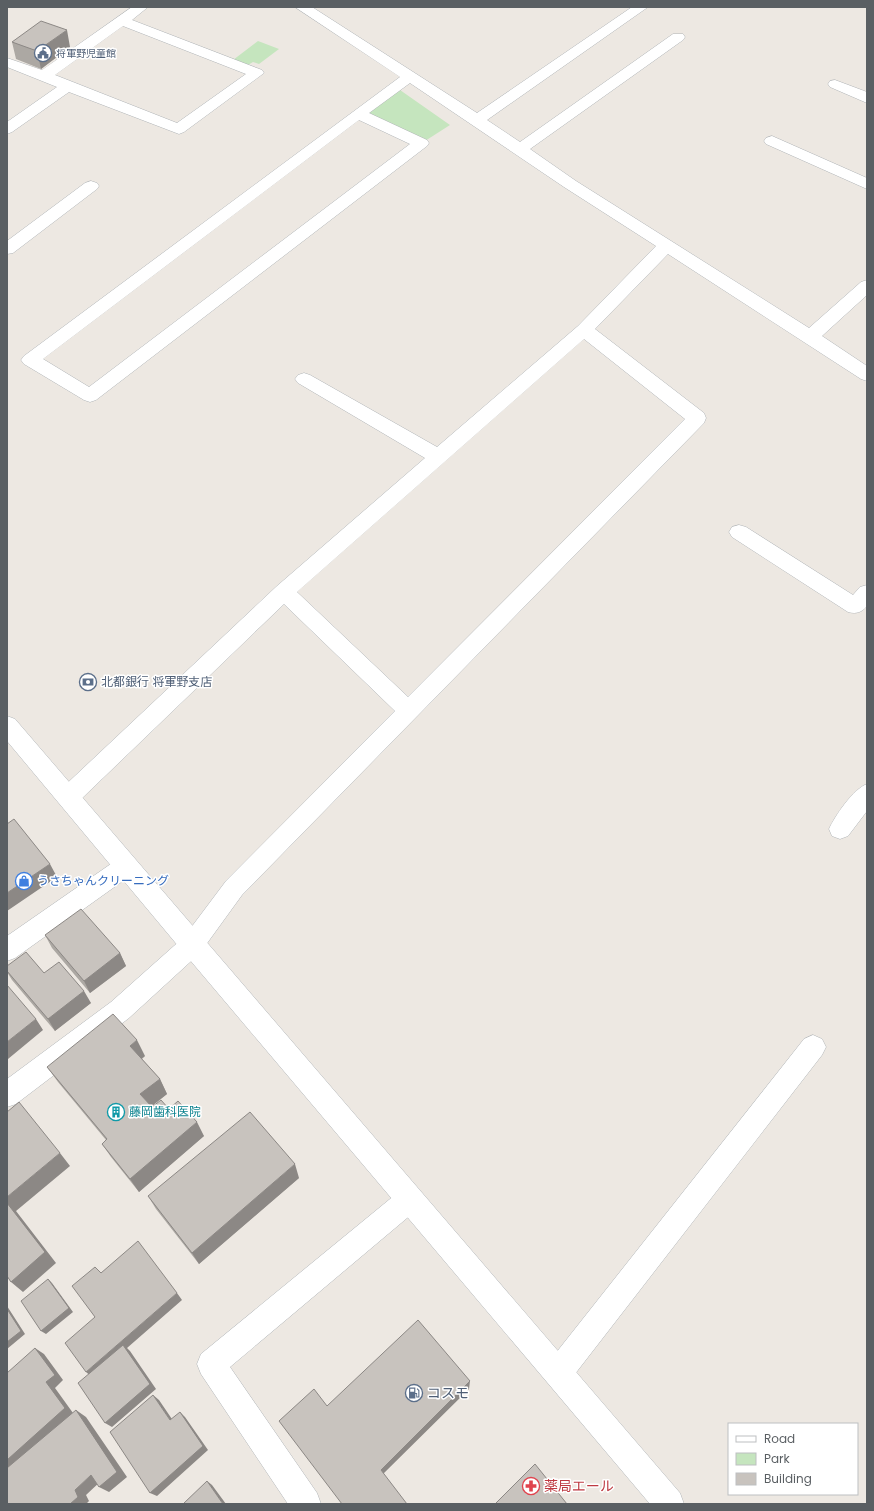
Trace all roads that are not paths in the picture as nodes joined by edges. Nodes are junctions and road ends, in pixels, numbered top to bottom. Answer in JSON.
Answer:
{"nodes":[{"id":1,"x":141,"y":7,"type":"edge"},
{"id":2,"x":302,"y":7,"type":"edge"},
{"id":3,"x":640,"y":7,"type":"edge"},
{"id":4,"x":122,"y":21,"type":"junction"},
{"id":5,"x":678,"y":37,"type":"dead end"},
{"id":6,"x":7,"y":62,"type":"edge"},
{"id":7,"x":44,"y":76,"type":"junction"},
{"id":8,"x":409,"y":77,"type":"junction"},
{"id":9,"x":836,"y":84,"type":"dead end"},
{"id":10,"x":69,"y":85,"type":"junction"},
{"id":11,"x":867,"y":98,"type":"edge"},
{"id":12,"x":358,"y":114,"type":"junction"},
{"id":13,"x":477,"y":120,"type":"junction"},
{"id":14,"x":7,"y":129,"type":"edge"},
{"id":15,"x":772,"y":141,"type":"dead end"},
{"id":16,"x":520,"y":149,"type":"junction"},
{"id":17,"x":867,"y":184,"type":"edge"},
{"id":18,"x":91,"y":186,"type":"dead end"},
{"id":19,"x":666,"y":246,"type":"junction"},
{"id":20,"x":7,"y":249,"type":"edge"},
{"id":21,"x":867,"y":286,"type":"edge"},
{"id":22,"x":584,"y":330,"type":"junction"},
{"id":23,"x":810,"y":337,"type":"junction"},
{"id":24,"x":867,"y":375,"type":"edge"},
{"id":25,"x":304,"y":379,"type":"dead end"},
{"id":26,"x":439,"y":457,"type":"junction"},
{"id":27,"x":739,"y":532,"type":"dead end"},
{"id":28,"x":284,"y":592,"type":"junction"},
{"id":29,"x":867,"y":593,"type":"edge"},
{"id":30,"x":409,"y":711,"type":"junction"},
{"id":31,"x":7,"y":725,"type":"edge"},
{"id":32,"x":867,"y":794,"type":"edge"},
{"id":33,"x":68,"y":797,"type":"junction"},
{"id":34,"x":840,"y":828,"type":"dead end"},
{"id":35,"x":126,"y":866,"type":"junction"},
{"id":36,"x":192,"y":945,"type":"junction"},
{"id":37,"x":7,"y":950,"type":"edge"},
{"id":38,"x":813,"y":1047,"type":"dead end"},
{"id":39,"x":8,"y":1092,"type":"edge"},
{"id":40,"x":410,"y":1198,"type":"junction"},
{"id":41,"x":558,"y":1374,"type":"junction"},
{"id":42,"x":306,"y":1504,"type":"edge"},
{"id":43,"x":669,"y":1504,"type":"edge"}],
"edges":[{"from":1,"to":4,"type":"street"},
{"from":2,"to":8,"type":"street"},
{"from":3,"to":13,"type":"street"},
{"from":4,"to":7,"type":"street"},
{"from":4,"to":10,"type":"street"},
{"from":5,"to":16,"type":"street"},
{"from":6,"to":7,"type":"street"},
{"from":7,"to":10,"type":"street"},
{"from":8,"to":12,"type":"street"},
{"from":8,"to":13,"type":"street"},
{"from":9,"to":11,"type":"street"},
{"from":10,"to":14,"type":"street"},
{"from":12,"to":12,"type":"street"},
{"from":13,"to":16,"type":"street"},
{"from":15,"to":17,"type":"street"},
{"from":16,"to":19,"type":"street"},
{"from":18,"to":20,"type":"street"},
{"from":19,"to":22,"type":"street"},
{"from":19,"to":23,"type":"street"},
{"from":21,"to":23,"type":"street"},
{"from":22,"to":26,"type":"street"},
{"from":22,"to":30,"type":"street"},
{"from":23,"to":24,"type":"street"},
{"from":25,"to":26,"type":"street"},
{"from":26,"to":28,"type":"street"},
{"from":27,"to":29,"type":"street"},
{"from":28,"to":30,"type":"street"},
{"from":28,"to":33,"type":"street"},
{"from":30,"to":36,"type":"street"},
{"from":31,"to":33,"type":"street"},
{"from":32,"to":34,"type":"street"},
{"from":33,"to":35,"type":"street"},
{"from":35,"to":36,"type":"street"},
{"from":35,"to":37,"type":"street"},
{"from":36,"to":39,"type":"street"},
{"from":36,"to":40,"type":"street"},
{"from":38,"to":41,"type":"street"},
{"from":40,"to":41,"type":"street"},
{"from":40,"to":42,"type":"street"},
{"from":41,"to":43,"type":"street"}]}
